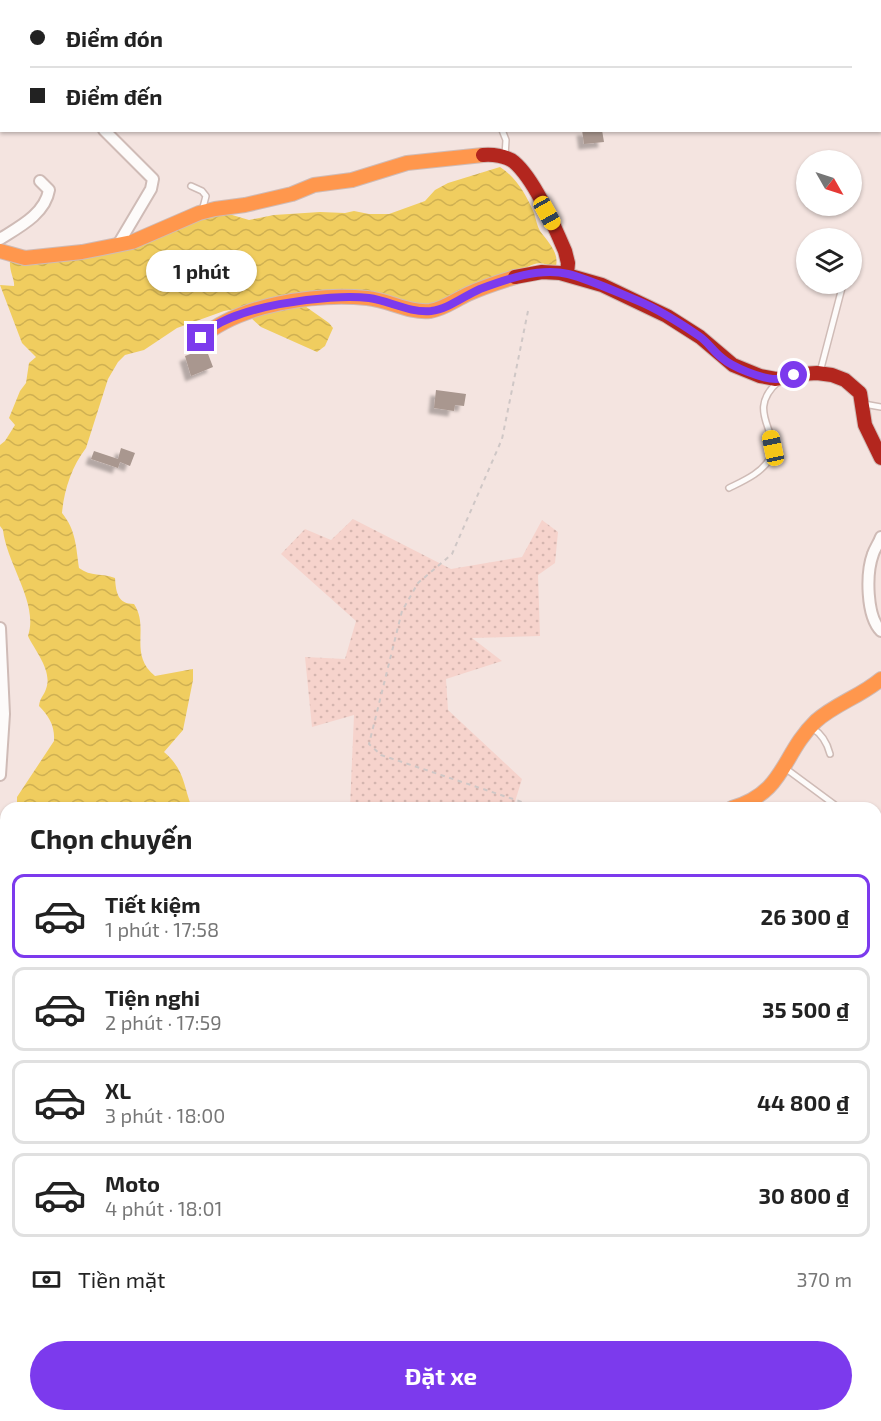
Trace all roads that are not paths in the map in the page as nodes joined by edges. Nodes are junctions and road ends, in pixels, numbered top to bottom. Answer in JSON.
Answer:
{"nodes":[{"id":1,"x":106,"y":132,"type":"edge"},
{"id":2,"x":503,"y":132,"type":"edge"},
{"id":3,"x":505,"y":158,"type":"junction"},
{"id":4,"x":40,"y":181,"type":"dead end"},
{"id":5,"x":190,"y":186,"type":"dead end"},
{"id":6,"x":202,"y":212,"type":"junction"},
{"id":7,"x":0,"y":239,"type":"edge"},
{"id":8,"x":119,"y":243,"type":"junction"},
{"id":9,"x":0,"y":251,"type":"edge"},
{"id":10,"x":567,"y":274,"type":"junction"},
{"id":11,"x":840,"y":294,"type":"edge"},
{"id":12,"x":201,"y":338,"type":"dead end"},
{"id":13,"x":820,"y":372,"type":"junction"},
{"id":14,"x":783,"y":378,"type":"junction"},
{"id":15,"x":862,"y":403,"type":"junction"},
{"id":16,"x":881,"y":407,"type":"edge"},
{"id":17,"x":881,"y":458,"type":"edge"},
{"id":18,"x":729,"y":488,"type":"dead end"},
{"id":19,"x":881,"y":537,"type":"edge"},
{"id":20,"x":0,"y":628,"type":"edge"},
{"id":21,"x":881,"y":631,"type":"edge"},
{"id":22,"x":881,"y":680,"type":"edge"},
{"id":23,"x":810,"y":728,"type":"junction"},
{"id":24,"x":830,"y":754,"type":"dead end"},
{"id":25,"x":784,"y":767,"type":"junction"},
{"id":26,"x":0,"y":775,"type":"edge"},
{"id":27,"x":752,"y":802,"type":"edge"},
{"id":28,"x":831,"y":802,"type":"edge"}],
"edges":[{"from":1,"to":8,"type":"street"},
{"from":2,"to":3,"type":"lane"},
{"from":3,"to":6,"type":"street"},
{"from":3,"to":10,"type":"street"},
{"from":4,"to":7,"type":"street"},
{"from":5,"to":6,"type":"lane"},
{"from":6,"to":8,"type":"street"},
{"from":8,"to":9,"type":"street"},
{"from":10,"to":12,"type":"street"},
{"from":10,"to":14,"type":"street"},
{"from":11,"to":13,"type":"lane"},
{"from":13,"to":14,"type":"street"},
{"from":13,"to":15,"type":"street"},
{"from":14,"to":18,"type":"lane"},
{"from":15,"to":16,"type":"lane"},
{"from":15,"to":17,"type":"street"},
{"from":19,"to":21,"type":"street"},
{"from":20,"to":26,"type":"street"},
{"from":22,"to":23,"type":"street"},
{"from":23,"to":24,"type":"lane"},
{"from":23,"to":25,"type":"street"},
{"from":25,"to":27,"type":"street"},
{"from":25,"to":28,"type":"lane"}]}
